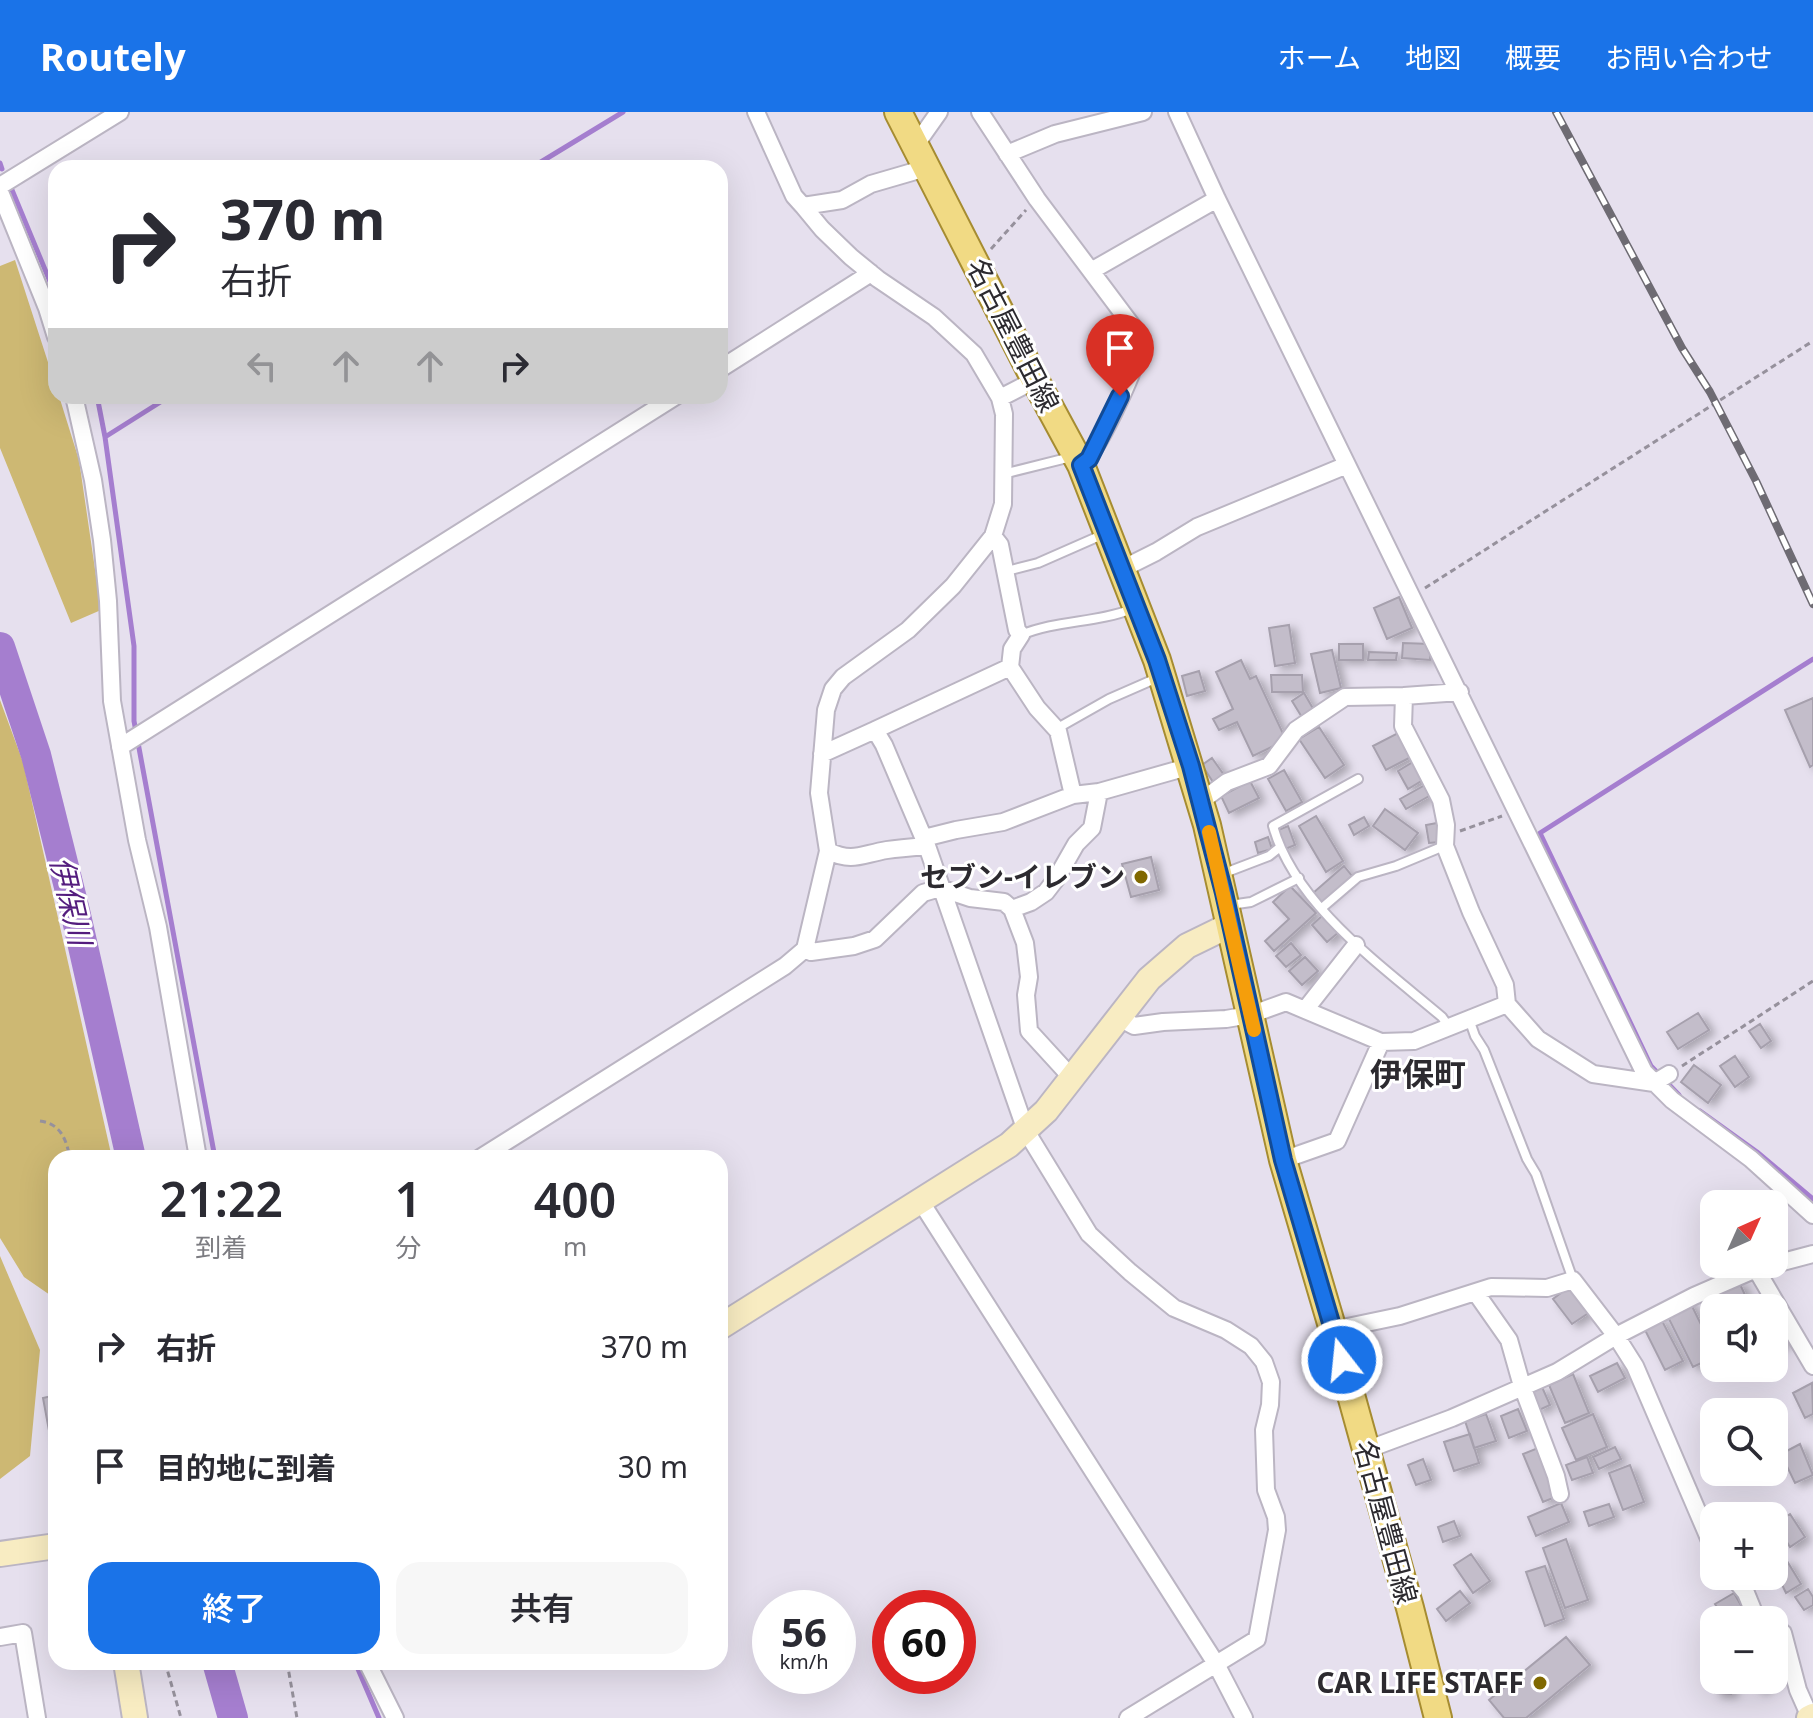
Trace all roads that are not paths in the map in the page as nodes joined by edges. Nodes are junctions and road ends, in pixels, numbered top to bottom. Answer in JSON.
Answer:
{"nodes":[{"id":1,"x":120,"y":112,"type":"edge"},
{"id":2,"x":756,"y":112,"type":"edge"},
{"id":3,"x":898,"y":112,"type":"edge"},
{"id":4,"x":939,"y":112,"type":"edge"},
{"id":5,"x":980,"y":112,"type":"edge"},
{"id":6,"x":1143,"y":112,"type":"edge"},
{"id":7,"x":1177,"y":112,"type":"edge"},
{"id":8,"x":1007,"y":154,"type":"junction"},
{"id":9,"x":921,"y":157,"type":"junction"},
{"id":10,"x":0,"y":189,"type":"edge"},
{"id":11,"x":1217,"y":199,"type":"junction"},
{"id":12,"x":803,"y":206,"type":"junction"},
{"id":13,"x":1091,"y":271,"type":"junction"},
{"id":14,"x":871,"y":273,"type":"junction"},
{"id":15,"x":48,"y":311,"type":"edge"},
{"id":16,"x":728,"y":364,"type":"edge"},
{"id":17,"x":1035,"y":380,"type":"junction"},
{"id":18,"x":1000,"y":398,"type":"junction"},
{"id":19,"x":76,"y":404,"type":"edge"},
{"id":20,"x":663,"y":404,"type":"edge"},
{"id":21,"x":1078,"y":460,"type":"junction"},
{"id":22,"x":1347,"y":465,"type":"junction"},
{"id":23,"x":1003,"y":474,"type":"junction"},
{"id":24,"x":1108,"y":533,"type":"junction"},
{"id":25,"x":993,"y":536,"type":"junction"},
{"id":26,"x":1122,"y":569,"type":"junction"},
{"id":27,"x":1007,"y":571,"type":"junction"},
{"id":28,"x":1137,"y":607,"type":"junction"},
{"id":29,"x":1021,"y":635,"type":"junction"},
{"id":30,"x":1010,"y":667,"type":"junction"},
{"id":31,"x":1162,"y":677,"type":"junction"},
{"id":32,"x":1460,"y":692,"type":"junction"},
{"id":33,"x":1404,"y":696,"type":"junction"},
{"id":34,"x":1056,"y":729,"type":"junction"},
{"id":35,"x":875,"y":730,"type":"junction"},
{"id":36,"x":123,"y":745,"type":"junction"},
{"id":37,"x":822,"y":754,"type":"junction"},
{"id":38,"x":1191,"y":766,"type":"junction"},
{"id":39,"x":1358,"y":779,"type":"dead end"},
{"id":40,"x":1099,"y":792,"type":"junction"},
{"id":41,"x":1073,"y":795,"type":"junction"},
{"id":42,"x":1200,"y":802,"type":"junction"},
{"id":43,"x":1445,"y":840,"type":"junction"},
{"id":44,"x":926,"y":842,"type":"junction"},
{"id":45,"x":1279,"y":848,"type":"junction"},
{"id":46,"x":828,"y":851,"type":"junction"},
{"id":47,"x":1219,"y":875,"type":"junction"},
{"id":48,"x":1299,"y":878,"type":"junction"},
{"id":49,"x":940,"y":888,"type":"junction"},
{"id":50,"x":1323,"y":907,"type":"junction"},
{"id":51,"x":1012,"y":909,"type":"junction"},
{"id":52,"x":1228,"y":915,"type":"junction"},
{"id":53,"x":1356,"y":945,"type":"junction"},
{"id":54,"x":805,"y":949,"type":"junction"},
{"id":55,"x":1507,"y":1004,"type":"junction"},
{"id":56,"x":1305,"y":1010,"type":"junction"},
{"id":57,"x":1250,"y":1015,"type":"junction"},
{"id":58,"x":1119,"y":1018,"type":"junction"},
{"id":59,"x":1469,"y":1019,"type":"junction"},
{"id":60,"x":1449,"y":1027,"type":"junction"},
{"id":61,"x":1381,"y":1042,"type":"junction"},
{"id":62,"x":1072,"y":1078,"type":"junction"},
{"id":63,"x":1661,"y":1079,"type":"junction"},
{"id":64,"x":1026,"y":1131,"type":"junction"},
{"id":65,"x":197,"y":1150,"type":"edge"},
{"id":66,"x":493,"y":1150,"type":"edge"},
{"id":67,"x":1283,"y":1160,"type":"junction"},
{"id":68,"x":921,"y":1202,"type":"junction"},
{"id":69,"x":1813,"y":1215,"type":"edge"},
{"id":70,"x":1813,"y":1254,"type":"edge"},
{"id":71,"x":1788,"y":1261,"type":"edge"},
{"id":72,"x":1735,"y":1278,"type":"edge"},
{"id":73,"x":1761,"y":1278,"type":"edge"},
{"id":74,"x":1573,"y":1280,"type":"junction"},
{"id":75,"x":1476,"y":1293,"type":"junction"},
{"id":76,"x":728,"y":1322,"type":"edge"},
{"id":77,"x":1333,"y":1330,"type":"junction"},
{"id":78,"x":1616,"y":1336,"type":"junction"},
{"id":79,"x":1813,"y":1366,"type":"edge"},
{"id":80,"x":1522,"y":1386,"type":"junction"},
{"id":81,"x":1366,"y":1450,"type":"junction"},
{"id":82,"x":1560,"y":1494,"type":"dead end"},
{"id":83,"x":1700,"y":1517,"type":"edge"},
{"id":84,"x":48,"y":1547,"type":"edge"},
{"id":85,"x":0,"y":1554,"type":"edge"},
{"id":86,"x":0,"y":1637,"type":"edge"},
{"id":87,"x":1788,"y":1653,"type":"edge"},
{"id":88,"x":1215,"y":1662,"type":"junction"},
{"id":89,"x":127,"y":1670,"type":"edge"},
{"id":90,"x":371,"y":1670,"type":"edge"},
{"id":91,"x":1788,"y":1670,"type":"edge"},
{"id":92,"x":1794,"y":1677,"type":"junction"},
{"id":93,"x":1811,"y":1717,"type":"edge"},
{"id":94,"x":37,"y":1718,"type":"edge"},
{"id":95,"x":135,"y":1718,"type":"edge"},
{"id":96,"x":395,"y":1718,"type":"edge"},
{"id":97,"x":1128,"y":1718,"type":"edge"},
{"id":98,"x":1244,"y":1718,"type":"edge"},
{"id":99,"x":1438,"y":1718,"type":"edge"}],
"edges":[{"from":1,"to":10,"type":"street"},
{"from":2,"to":12,"type":"street"},
{"from":3,"to":9,"type":"main road","name":"名古屋豊田線"},
{"from":4,"to":9,"type":"street"},
{"from":5,"to":8,"type":"street"},
{"from":6,"to":8,"type":"street"},
{"from":7,"to":11,"type":"street"},
{"from":8,"to":13,"type":"street"},
{"from":9,"to":12,"type":"street"},
{"from":9,"to":17,"type":"main road","name":"名古屋豊田線"},
{"from":10,"to":15,"type":"street"},
{"from":11,"to":13,"type":"street"},
{"from":11,"to":22,"type":"street"},
{"from":12,"to":14,"type":"street"},
{"from":13,"to":21,"type":"street"},
{"from":14,"to":16,"type":"street"},
{"from":14,"to":18,"type":"street"},
{"from":17,"to":18,"type":"street"},
{"from":17,"to":21,"type":"main road","name":"名古屋豊田線"},
{"from":18,"to":23,"type":"street"},
{"from":19,"to":36,"type":"street"},
{"from":20,"to":36,"type":"street"},
{"from":21,"to":23,"type":"lane"},
{"from":21,"to":24,"type":"main road","name":"名古屋豊田線"},
{"from":22,"to":26,"type":"street"},
{"from":22,"to":32,"type":"street"},
{"from":23,"to":25,"type":"street"},
{"from":24,"to":26,"type":"main road","name":"名古屋豊田線"},
{"from":24,"to":27,"type":"lane"},
{"from":25,"to":27,"type":"street"},
{"from":25,"to":37,"type":"street"},
{"from":26,"to":28,"type":"main road","name":"名古屋豊田線"},
{"from":27,"to":29,"type":"street"},
{"from":28,"to":29,"type":"lane"},
{"from":28,"to":31,"type":"main road","name":"名古屋豊田線"},
{"from":29,"to":30,"type":"street"},
{"from":30,"to":34,"type":"street"},
{"from":30,"to":35,"type":"street"},
{"from":31,"to":34,"type":"lane"},
{"from":31,"to":38,"type":"main road","name":"名古屋豊田線"},
{"from":32,"to":33,"type":"street"},
{"from":32,"to":63,"type":"street"},
{"from":33,"to":42,"type":"street"},
{"from":33,"to":43,"type":"street"},
{"from":34,"to":41,"type":"street"},
{"from":35,"to":37,"type":"street"},
{"from":35,"to":44,"type":"street"},
{"from":36,"to":65,"type":"street"},
{"from":37,"to":46,"type":"street"},
{"from":38,"to":40,"type":"street"},
{"from":38,"to":42,"type":"main road","name":"名古屋豊田線"},
{"from":39,"to":45,"type":"lane"},
{"from":40,"to":41,"type":"street"},
{"from":40,"to":51,"type":"street"},
{"from":41,"to":44,"type":"street"},
{"from":42,"to":47,"type":"main road","name":"名古屋豊田線"},
{"from":43,"to":50,"type":"lane"},
{"from":43,"to":55,"type":"street"},
{"from":44,"to":46,"type":"street"},
{"from":44,"to":49,"type":"street"},
{"from":45,"to":47,"type":"lane"},
{"from":45,"to":48,"type":"lane"},
{"from":46,"to":54,"type":"street"},
{"from":47,"to":52,"type":"main road","name":"名古屋豊田線"},
{"from":48,"to":50,"type":"lane"},
{"from":48,"to":52,"type":"lane"},
{"from":49,"to":51,"type":"street"},
{"from":49,"to":54,"type":"street"},
{"from":49,"to":64,"type":"street"},
{"from":50,"to":53,"type":"lane"},
{"from":51,"to":62,"type":"street"},
{"from":52,"to":57,"type":"main road","name":"名古屋豊田線"},
{"from":52,"to":58,"type":"street"},
{"from":53,"to":56,"type":"street"},
{"from":53,"to":60,"type":"lane"},
{"from":54,"to":66,"type":"street"},
{"from":55,"to":59,"type":"street"},
{"from":55,"to":63,"type":"street"},
{"from":56,"to":57,"type":"street"},
{"from":56,"to":61,"type":"street"},
{"from":57,"to":58,"type":"street"},
{"from":57,"to":67,"type":"main road","name":"名古屋豊田線"},
{"from":58,"to":62,"type":"street"},
{"from":59,"to":60,"type":"street"},
{"from":59,"to":74,"type":"lane"},
{"from":60,"to":61,"type":"street"},
{"from":61,"to":67,"type":"street"},
{"from":62,"to":64,"type":"street"},
{"from":63,"to":69,"type":"street"},
{"from":64,"to":68,"type":"street"},
{"from":64,"to":88,"type":"street"},
{"from":67,"to":77,"type":"main road","name":"名古屋豊田線"},
{"from":68,"to":76,"type":"street"},
{"from":68,"to":88,"type":"street"},
{"from":70,"to":71,"type":"street"},
{"from":72,"to":78,"type":"street"},
{"from":73,"to":79,"type":"street"},
{"from":74,"to":75,"type":"street"},
{"from":74,"to":78,"type":"street"},
{"from":75,"to":77,"type":"street"},
{"from":75,"to":80,"type":"street"},
{"from":77,"to":81,"type":"main road","name":"名古屋豊田線"},
{"from":78,"to":80,"type":"street"},
{"from":78,"to":83,"type":"street"},
{"from":80,"to":81,"type":"street"},
{"from":80,"to":82,"type":"street"},
{"from":81,"to":99,"type":"main road","name":"名古屋豊田線"},
{"from":84,"to":85,"type":"street"},
{"from":86,"to":94,"type":"street"},
{"from":87,"to":92,"type":"street"},
{"from":88,"to":97,"type":"street"},
{"from":88,"to":98,"type":"street"},
{"from":89,"to":95,"type":"street"},
{"from":90,"to":96,"type":"street"},
{"from":91,"to":92,"type":"street"},
{"from":92,"to":93,"type":"street"}]}
